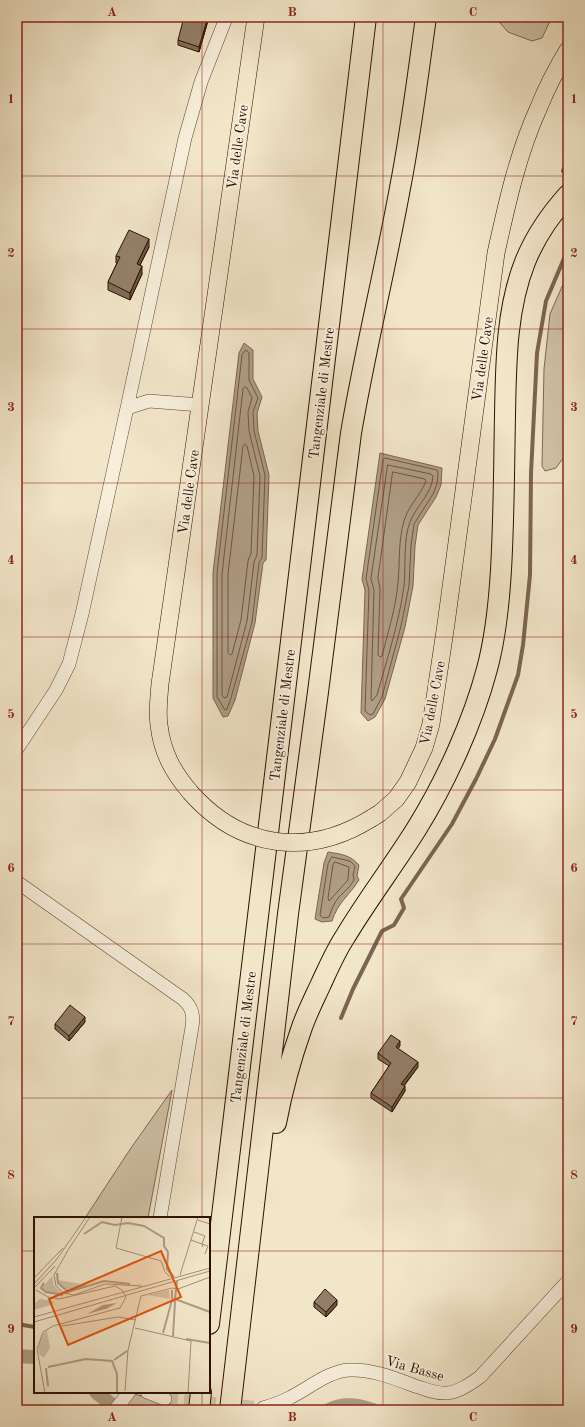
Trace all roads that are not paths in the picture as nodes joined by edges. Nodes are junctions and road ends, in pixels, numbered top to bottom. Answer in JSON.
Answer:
{"nodes":[{"id":1,"x":256,"y":17,"type":"edge"},
{"id":2,"x":360,"y":17,"type":"edge"},
{"id":3,"x":366,"y":17,"type":"edge"},
{"id":4,"x":426,"y":17,"type":"edge"},
{"id":5,"x":226,"y":18,"type":"dead end"},
{"id":6,"x":568,"y":50,"type":"edge"},
{"id":7,"x":355,"y":106,"type":"junction"},
{"id":8,"x":568,"y":196,"type":"edge"},
{"id":9,"x":200,"y":405,"type":"junction"},
{"id":10,"x":127,"y":408,"type":"junction"},
{"id":11,"x":17,"y":749,"type":"edge"},
{"id":12,"x":17,"y":882,"type":"edge"},
{"id":13,"x":160,"y":1217,"type":"edge"},
{"id":14,"x":568,"y":1281,"type":"edge"},
{"id":15,"x":243,"y":1306,"type":"junction"},
{"id":16,"x":210,"y":1316,"type":"edge"},
{"id":17,"x":150,"y":1393,"type":"edge"},
{"id":18,"x":201,"y":1393,"type":"edge"},
{"id":19,"x":128,"y":1394,"type":"edge"},
{"id":20,"x":165,"y":1399,"type":"tunnel mouth"},
{"id":21,"x":263,"y":1408,"type":"dead end"},
{"id":22,"x":115,"y":1410,"type":"edge"},
{"id":23,"x":199,"y":1410,"type":"edge"},
{"id":24,"x":230,"y":1410,"type":"edge"}],
"edges":[{"from":1,"to":9,"type":"main road","name":"Via delle Cave"},
{"from":2,"to":7,"type":"highway"},
{"from":3,"to":7,"type":"highway"},
{"from":4,"to":15,"type":"highway"},
{"from":5,"to":10,"type":"street"},
{"from":6,"to":9,"type":"main road","name":"Via delle Cave","bridge":true},
{"from":7,"to":16,"type":"highway","name":"Tangenziale di Mestre"},
{"from":8,"to":15,"type":"highway"},
{"from":9,"to":10,"type":"street"},
{"from":10,"to":11,"type":"street"},
{"from":12,"to":13,"type":"street"},
{"from":14,"to":21,"type":"street","name":"Via Basse"},
{"from":15,"to":24,"type":"highway"},
{"from":17,"to":20,"type":"street"},
{"from":18,"to":23,"type":"highway"},
{"from":19,"to":22,"type":"street"}]}
